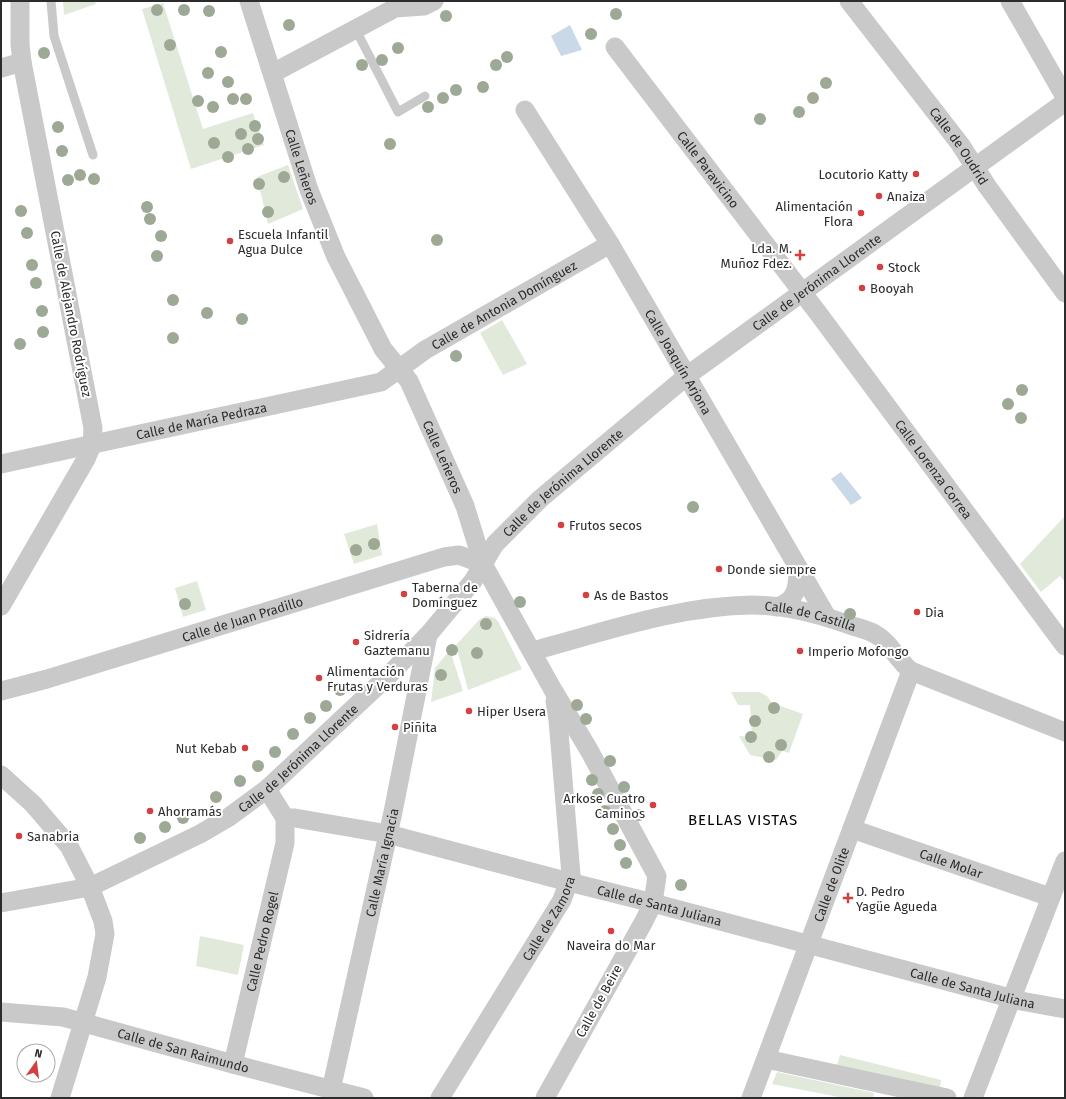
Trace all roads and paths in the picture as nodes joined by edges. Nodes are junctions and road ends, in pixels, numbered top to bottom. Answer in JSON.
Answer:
{"nodes":[{"id":1,"x":20,"y":1,"type":"edge"},
{"id":2,"x":51,"y":1,"type":"edge"},
{"id":3,"x":249,"y":1,"type":"edge"},
{"id":4,"x":434,"y":1,"type":"edge"},
{"id":5,"x":849,"y":1,"type":"edge"},
{"id":6,"x":1010,"y":1,"type":"edge"},
{"id":7,"x":398,"y":5,"type":"edge"},
{"id":8,"x":356,"y":30,"type":"junction"},
{"id":9,"x":615,"y":47,"type":"dead end"},
{"id":10,"x":22,"y":62,"type":"junction"},
{"id":11,"x":1,"y":68,"type":"edge"},
{"id":12,"x":273,"y":73,"type":"junction"},
{"id":13,"x":425,"y":96,"type":"dead end"},
{"id":14,"x":1065,"y":97,"type":"edge"},
{"id":15,"x":1065,"y":102,"type":"edge"},
{"id":16,"x":525,"y":110,"type":"dead end"},
{"id":17,"x":93,"y":155,"type":"dead end"},
{"id":18,"x":976,"y":167,"type":"junction"},
{"id":19,"x":610,"y":244,"type":"junction"},
{"id":20,"x":802,"y":292,"type":"junction"},
{"id":21,"x":1065,"y":293,"type":"edge"},
{"id":22,"x":399,"y":369,"type":"junction"},
{"id":23,"x":688,"y":375,"type":"junction"},
{"id":24,"x":92,"y":445,"type":"junction"},
{"id":25,"x":1,"y":464,"type":"edge"},
{"id":26,"x":483,"y":564,"type":"junction"},
{"id":27,"x":798,"y":569,"type":"junction"},
{"id":28,"x":1,"y":606,"type":"edge"},
{"id":29,"x":777,"y":607,"type":"junction"},
{"id":30,"x":827,"y":617,"type":"junction"},
{"id":31,"x":428,"y":635,"type":"junction"},
{"id":32,"x":1065,"y":646,"type":"edge"},
{"id":33,"x":532,"y":651,"type":"junction"},
{"id":34,"x":911,"y":671,"type":"junction"},
{"id":35,"x":553,"y":690,"type":"junction"},
{"id":36,"x":1,"y":691,"type":"edge"},
{"id":37,"x":1065,"y":732,"type":"edge"},
{"id":38,"x":589,"y":750,"type":"junction"},
{"id":39,"x":561,"y":764,"type":"junction"},
{"id":40,"x":1,"y":775,"type":"edge"},
{"id":41,"x":267,"y":789,"type":"junction"},
{"id":42,"x":285,"y":818,"type":"junction"},
{"id":43,"x":852,"y":829,"type":"junction"},
{"id":44,"x":388,"y":834,"type":"junction"},
{"id":45,"x":1065,"y":861,"type":"edge"},
{"id":46,"x":569,"y":882,"type":"junction"},
{"id":47,"x":90,"y":887,"type":"junction"},
{"id":48,"x":1050,"y":897,"type":"junction"},
{"id":49,"x":1,"y":903,"type":"edge"},
{"id":50,"x":653,"y":903,"type":"junction"},
{"id":51,"x":808,"y":944,"type":"junction"},
{"id":52,"x":1011,"y":998,"type":"junction"},
{"id":53,"x":1065,"y":1009,"type":"edge"},
{"id":54,"x":1,"y":1012,"type":"edge"},
{"id":55,"x":82,"y":1023,"type":"junction"},
{"id":56,"x":766,"y":1059,"type":"junction"},
{"id":57,"x":233,"y":1064,"type":"junction"},
{"id":58,"x":331,"y":1090,"type":"junction"},
{"id":59,"x":60,"y":1098,"type":"edge"},
{"id":60,"x":364,"y":1098,"type":"edge"},
{"id":61,"x":440,"y":1098,"type":"edge"},
{"id":62,"x":545,"y":1098,"type":"edge"},
{"id":63,"x":751,"y":1098,"type":"edge"},
{"id":64,"x":947,"y":1098,"type":"edge"},
{"id":65,"x":973,"y":1098,"type":"edge"}],
"edges":[{"from":1,"to":10,"type":"street","name":"Calle de Alejandro Rodríguez"},
{"from":2,"to":17,"type":"lane"},
{"from":3,"to":12,"type":"street","name":"Calle Leñeros"},
{"from":4,"to":7,"type":"street"},
{"from":5,"to":18,"type":"street","name":"Calle de Oudrid"},
{"from":6,"to":14,"type":"street"},
{"from":7,"to":8,"type":"street"},
{"from":8,"to":12,"type":"street"},
{"from":8,"to":13,"type":"lane"},
{"from":9,"to":20,"type":"street","name":"Calle Paravicino"},
{"from":10,"to":11,"type":"street"},
{"from":10,"to":24,"type":"street","name":"Calle de Alejandro Rodríguez"},
{"from":12,"to":22,"type":"street","name":"Calle Leñeros"},
{"from":15,"to":18,"type":"street","name":"Calle de Jerónima Llorente"},
{"from":16,"to":19,"type":"street","name":"Calle Joaquín Arjona"},
{"from":18,"to":20,"type":"street","name":"Calle de Jerónima Llorente"},
{"from":18,"to":21,"type":"street","name":"Calle de Oudrid"},
{"from":19,"to":22,"type":"street","name":"Calle de Antonia Domínguez"},
{"from":19,"to":23,"type":"street","name":"Calle Joaquín Arjona"},
{"from":20,"to":23,"type":"street","name":"Calle de Jerónima Llorente"},
{"from":20,"to":32,"type":"street","name":"Calle Lorenza Correa"},
{"from":22,"to":24,"type":"street","name":"Calle de María Pedraza"},
{"from":22,"to":26,"type":"street","name":"Calle Leñeros"},
{"from":23,"to":26,"type":"street","name":"Calle de Jerónima Llorente"},
{"from":23,"to":27,"type":"street","name":"Calle Joaquín Arjona"},
{"from":24,"to":25,"type":"street","name":"Calle de María Pedraza"},
{"from":24,"to":28,"type":"street","name":"Calle de Alejandro Rodríguez"},
{"from":26,"to":31,"type":"street","name":"Calle de Jerónima Llorente"},
{"from":26,"to":33,"type":"street","name":"Calle Leñeros"},
{"from":26,"to":36,"type":"street","name":"Calle de Juan Pradillo"},
{"from":27,"to":29,"type":"street"},
{"from":27,"to":30,"type":"street","name":"Calle Joaquín Arjona"},
{"from":29,"to":30,"type":"street","name":"Calle de Castilla"},
{"from":29,"to":33,"type":"street","name":"Calle de Castilla"},
{"from":30,"to":34,"type":"street","name":"Calle de Castilla"},
{"from":31,"to":41,"type":"street","name":"Calle de Jerónima Llorente"},
{"from":31,"to":44,"type":"street","name":"Calle María Ignacia"},
{"from":33,"to":35,"type":"street","name":"Calle Leñeros"},
{"from":34,"to":37,"type":"street","name":"Calle de Castilla"},
{"from":34,"to":43,"type":"street","name":"Calle de Olite"},
{"from":35,"to":38,"type":"street","name":"Calle Leñeros"},
{"from":35,"to":39,"type":"street","name":"Calle de Zamora"},
{"from":38,"to":39,"type":"street"},
{"from":38,"to":50,"type":"street","name":"Calle Leñeros"},
{"from":39,"to":46,"type":"street","name":"Calle de Zamora"},
{"from":40,"to":47,"type":"street"},
{"from":41,"to":42,"type":"street"},
{"from":41,"to":47,"type":"street","name":"Calle de Jerónima Llorente"},
{"from":42,"to":44,"type":"street","name":"Calle de Santa Juliana"},
{"from":42,"to":57,"type":"street","name":"Calle Pedro Rogel"},
{"from":43,"to":48,"type":"street","name":"Calle Molar"},
{"from":43,"to":51,"type":"street","name":"Calle de Olite"},
{"from":44,"to":46,"type":"street","name":"Calle de Santa Juliana"},
{"from":44,"to":58,"type":"street","name":"Calle María Ignacia"},
{"from":45,"to":48,"type":"street"},
{"from":46,"to":50,"type":"street","name":"Calle de Santa Juliana"},
{"from":46,"to":61,"type":"street","name":"Calle de Zamora"},
{"from":47,"to":49,"type":"street","name":"Calle de Jerónima Llorente"},
{"from":47,"to":55,"type":"street"},
{"from":48,"to":52,"type":"street"},
{"from":50,"to":51,"type":"street","name":"Calle de Santa Juliana"},
{"from":50,"to":62,"type":"street","name":"Calle de Beire"},
{"from":51,"to":52,"type":"street","name":"Calle de Santa Juliana"},
{"from":51,"to":56,"type":"street","name":"Calle de Olite"},
{"from":52,"to":53,"type":"street","name":"Calle de Santa Juliana"},
{"from":52,"to":65,"type":"street"},
{"from":54,"to":55,"type":"street","name":"Calle de San Raimundo"},
{"from":55,"to":57,"type":"street","name":"Calle de San Raimundo"},
{"from":55,"to":59,"type":"street"},
{"from":56,"to":63,"type":"street","name":"Calle de Olite"},
{"from":56,"to":64,"type":"street"},
{"from":57,"to":58,"type":"street","name":"Calle de San Raimundo"},
{"from":58,"to":60,"type":"street","name":"Calle de San Raimundo"}]}
